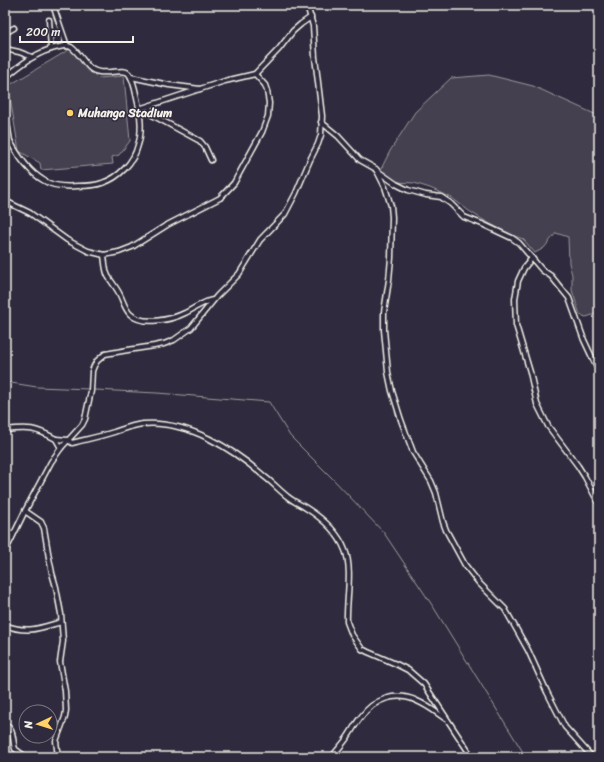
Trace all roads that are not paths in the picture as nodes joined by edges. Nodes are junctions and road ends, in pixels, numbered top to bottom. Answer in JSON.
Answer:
{"nodes":[{"id":1,"x":53,"y":5,"type":"edge"},
{"id":2,"x":307,"y":5,"type":"edge"},
{"id":3,"x":311,"y":17,"type":"junction"},
{"id":4,"x":49,"y":20,"type":"dead end"},
{"id":5,"x":14,"y":28,"type":"dead end"},
{"id":6,"x":5,"y":33,"type":"edge"},
{"id":7,"x":67,"y":46,"type":"junction"},
{"id":8,"x":51,"y":48,"type":"junction"},
{"id":9,"x":5,"y":49,"type":"edge"},
{"id":10,"x":32,"y":57,"type":"junction"},
{"id":11,"x":255,"y":74,"type":"junction"},
{"id":12,"x":131,"y":77,"type":"junction"},
{"id":13,"x":5,"y":78,"type":"edge"},
{"id":14,"x":200,"y":89,"type":"junction"},
{"id":15,"x":150,"y":106,"type":"junction"},
{"id":16,"x":139,"y":109,"type":"junction"},
{"id":17,"x":5,"y":110,"type":"edge"},
{"id":18,"x":321,"y":122,"type":"junction"},
{"id":19,"x":10,"y":141,"type":"junction"},
{"id":20,"x":5,"y":142,"type":"edge"},
{"id":21,"x":211,"y":160,"type":"dead end"},
{"id":22,"x":376,"y":170,"type":"junction"},
{"id":23,"x":5,"y":201,"type":"edge"},
{"id":24,"x":104,"y":255,"type":"junction"},
{"id":25,"x":532,"y":258,"type":"junction"},
{"id":26,"x":214,"y":300,"type":"junction"},
{"id":27,"x":599,"y":372,"type":"edge"},
{"id":28,"x":5,"y":430,"type":"edge"},
{"id":29,"x":56,"y":439,"type":"junction"},
{"id":30,"x":68,"y":440,"type":"junction"},
{"id":31,"x":61,"y":448,"type":"junction"},
{"id":32,"x":599,"y":504,"type":"edge"},
{"id":33,"x":25,"y":511,"type":"junction"},
{"id":34,"x":5,"y":530,"type":"edge"},
{"id":35,"x":13,"y":535,"type":"junction"},
{"id":36,"x":5,"y":550,"type":"edge"},
{"id":37,"x":61,"y":622,"type":"junction"},
{"id":38,"x":5,"y":625,"type":"edge"},
{"id":39,"x":448,"y":721,"type":"junction"},
{"id":40,"x":5,"y":724,"type":"edge"},
{"id":41,"x":26,"y":757,"type":"edge"},
{"id":42,"x":58,"y":757,"type":"edge"},
{"id":43,"x":332,"y":757,"type":"edge"},
{"id":44,"x":472,"y":757,"type":"edge"},
{"id":45,"x":592,"y":757,"type":"edge"}],
"edges":[{"from":1,"to":7,"type":"street"},
{"from":2,"to":3,"type":"street"},
{"from":3,"to":11,"type":"street"},
{"from":3,"to":18,"type":"street"},
{"from":4,"to":8,"type":"street"},
{"from":5,"to":6,"type":"street"},
{"from":7,"to":8,"type":"street"},
{"from":7,"to":12,"type":"street"},
{"from":8,"to":10,"type":"street"},
{"from":9,"to":10,"type":"street"},
{"from":10,"to":13,"type":"street"},
{"from":11,"to":14,"type":"street"},
{"from":11,"to":24,"type":"street"},
{"from":12,"to":14,"type":"street"},
{"from":12,"to":16,"type":"street"},
{"from":14,"to":15,"type":"street"},
{"from":15,"to":16,"type":"street"},
{"from":15,"to":21,"type":"street"},
{"from":16,"to":19,"type":"street"},
{"from":17,"to":19,"type":"street"},
{"from":18,"to":22,"type":"street"},
{"from":18,"to":26,"type":"street"},
{"from":19,"to":20,"type":"street"},
{"from":22,"to":25,"type":"street"},
{"from":22,"to":45,"type":"street"},
{"from":23,"to":24,"type":"street"},
{"from":24,"to":26,"type":"street"},
{"from":25,"to":27,"type":"street"},
{"from":25,"to":32,"type":"street"},
{"from":26,"to":30,"type":"street"},
{"from":28,"to":29,"type":"street"},
{"from":29,"to":30,"type":"street"},
{"from":29,"to":31,"type":"street"},
{"from":30,"to":31,"type":"street"},
{"from":30,"to":39,"type":"street"},
{"from":31,"to":33,"type":"street"},
{"from":33,"to":35,"type":"street"},
{"from":33,"to":37,"type":"street"},
{"from":34,"to":35,"type":"street"},
{"from":35,"to":36,"type":"street"},
{"from":37,"to":38,"type":"street"},
{"from":37,"to":42,"type":"street"},
{"from":39,"to":43,"type":"street"},
{"from":39,"to":44,"type":"street"},
{"from":40,"to":41,"type":"street"}]}
